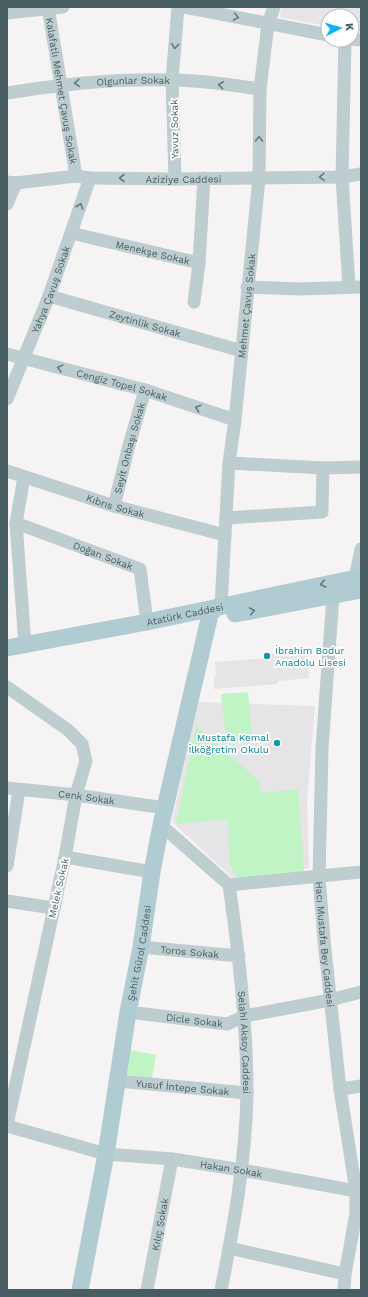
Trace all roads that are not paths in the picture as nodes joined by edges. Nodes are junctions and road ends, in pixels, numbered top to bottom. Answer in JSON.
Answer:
{"nodes":[{"id":1,"x":63,"y":7,"type":"edge"},
{"id":2,"x":178,"y":7,"type":"edge"},
{"id":3,"x":184,"y":7,"type":"edge"},
{"id":4,"x":274,"y":7,"type":"edge"},
{"id":5,"x":48,"y":8,"type":"edge"},
{"id":6,"x":7,"y":13,"type":"edge"},
{"id":7,"x":268,"y":24,"type":"junction"},
{"id":8,"x":320,"y":34,"type":"edge"},
{"id":9,"x":345,"y":48,"type":"edge"},
{"id":10,"x":172,"y":80,"type":"junction"},
{"id":11,"x":61,"y":84,"type":"junction"},
{"id":12,"x":260,"y":88,"type":"junction"},
{"id":13,"x":7,"y":93,"type":"edge"},
{"id":14,"x":361,"y":174,"type":"edge"},
{"id":15,"x":76,"y":176,"type":"junction"},
{"id":16,"x":342,"y":177,"type":"junction"},
{"id":17,"x":90,"y":178,"type":"junction"},
{"id":18,"x":175,"y":178,"type":"junction"},
{"id":19,"x":204,"y":178,"type":"junction"},
{"id":20,"x":259,"y":178,"type":"junction"},
{"id":21,"x":11,"y":182,"type":"edge"},
{"id":22,"x":7,"y":204,"type":"edge"},
{"id":23,"x":71,"y":233,"type":"junction"},
{"id":24,"x":199,"y":263,"type":"junction"},
{"id":25,"x":247,"y":287,"type":"junction"},
{"id":26,"x":355,"y":287,"type":"edge"},
{"id":27,"x":49,"y":296,"type":"junction"},
{"id":28,"x":194,"y":302,"type":"dead end"},
{"id":29,"x":242,"y":351,"type":"junction"},
{"id":30,"x":7,"y":354,"type":"edge"},
{"id":31,"x":24,"y":358,"type":"junction"},
{"id":32,"x":145,"y":390,"type":"junction"},
{"id":33,"x":7,"y":399,"type":"edge"},
{"id":34,"x":235,"y":420,"type":"junction"},
{"id":35,"x":229,"y":463,"type":"junction"},
{"id":36,"x":323,"y":468,"type":"junction"},
{"id":37,"x":361,"y":468,"type":"edge"},
{"id":38,"x":7,"y":471,"type":"edge"},
{"id":39,"x":24,"y":477,"type":"junction"},
{"id":40,"x":114,"y":506,"type":"junction"},
{"id":41,"x":226,"y":518,"type":"junction"},
{"id":42,"x":16,"y":523,"type":"junction"},
{"id":43,"x":225,"y":535,"type":"junction"},
{"id":44,"x":361,"y":549,"type":"edge"},
{"id":45,"x":359,"y":581,"type":"edge"},
{"id":46,"x":333,"y":596,"type":"junction"},
{"id":47,"x":221,"y":605,"type":"junction"},
{"id":48,"x":209,"y":618,"type":"junction"},
{"id":49,"x":147,"y":622,"type":"junction"},
{"id":50,"x":25,"y":645,"type":"junction"},
{"id":51,"x":7,"y":648,"type":"edge"},
{"id":52,"x":7,"y":657,"type":"edge"},
{"id":53,"x":7,"y":687,"type":"edge"},
{"id":54,"x":13,"y":789,"type":"edge"},
{"id":55,"x":76,"y":795,"type":"junction"},
{"id":56,"x":165,"y":808,"type":"junction"},
{"id":57,"x":161,"y":825,"type":"junction"},
{"id":58,"x":65,"y":857,"type":"junction"},
{"id":59,"x":7,"y":866,"type":"edge"},
{"id":60,"x":152,"y":872,"type":"junction"},
{"id":61,"x":361,"y":872,"type":"edge"},
{"id":62,"x":319,"y":877,"type":"junction"},
{"id":63,"x":228,"y":885,"type":"junction"},
{"id":64,"x":7,"y":901,"type":"edge"},
{"id":65,"x":53,"y":908,"type":"junction"},
{"id":66,"x":141,"y":947,"type":"junction"},
{"id":67,"x":239,"y":956,"type":"junction"},
{"id":68,"x":361,"y":992,"type":"edge"},
{"id":69,"x":330,"y":1000,"type":"junction"},
{"id":70,"x":128,"y":1012,"type":"junction"},
{"id":71,"x":245,"y":1016,"type":"junction"},
{"id":72,"x":118,"y":1081,"type":"junction"},
{"id":73,"x":361,"y":1086,"type":"edge"},
{"id":74,"x":340,"y":1089,"type":"junction"},
{"id":75,"x":247,"y":1093,"type":"junction"},
{"id":76,"x":7,"y":1126,"type":"edge"},
{"id":77,"x":106,"y":1154,"type":"junction"},
{"id":78,"x":172,"y":1159,"type":"junction"},
{"id":79,"x":242,"y":1170,"type":"junction"},
{"id":80,"x":358,"y":1191,"type":"edge"},
{"id":81,"x":358,"y":1217,"type":"edge"},
{"id":82,"x":229,"y":1248,"type":"junction"},
{"id":83,"x":345,"y":1274,"type":"junction"},
{"id":84,"x":80,"y":1290,"type":"edge"},
{"id":85,"x":147,"y":1290,"type":"edge"},
{"id":86,"x":221,"y":1290,"type":"edge"},
{"id":87,"x":344,"y":1290,"type":"edge"}],
"edges":[{"from":1,"to":5,"type":"street"},
{"from":2,"to":10,"type":"street","name":"Yavuz Sokak","one_way":true},
{"from":3,"to":7,"type":"street","one_way":true},
{"from":4,"to":7,"type":"street","name":"Mehmet Çavuş Sokak"},
{"from":5,"to":6,"type":"street"},
{"from":5,"to":11,"type":"street","name":"Kalafatlı Mehmet Çavuş Sokak"},
{"from":7,"to":8,"type":"street"},
{"from":7,"to":12,"type":"street","name":"Mehmet Çavuş Sokak"},
{"from":9,"to":16,"type":"street"},
{"from":10,"to":11,"type":"street","name":"Olgunlar Sokak","one_way":true},
{"from":12,"to":10,"type":"street","name":"Olgunlar Sokak","one_way":true},
{"from":10,"to":18,"type":"street","name":"Yavuz Sokak"},
{"from":11,"to":13,"type":"street","name":"Olgunlar Sokak"},
{"from":11,"to":15,"type":"street","name":"Kalafatlı Mehmet Çavuş Sokak"},
{"from":20,"to":12,"type":"street","name":"Mehmet Çavuş Sokak","one_way":true},
{"from":14,"to":16,"type":"street","name":"Aziziye Caddesi"},
{"from":15,"to":17,"type":"street","name":"Aziziye Caddesi"},
{"from":15,"to":21,"type":"street","name":"Aziziye Caddesi"},
{"from":16,"to":20,"type":"street","name":"Aziziye Caddesi","one_way":true},
{"from":16,"to":26,"type":"street"},
{"from":18,"to":17,"type":"street","name":"Aziziye Caddesi","one_way":true},
{"from":23,"to":17,"type":"street","name":"Yahya Çavuş Sokak","one_way":true},
{"from":18,"to":19,"type":"street","name":"Aziziye Caddesi"},
{"from":19,"to":20,"type":"street","name":"Aziziye Caddesi"},
{"from":19,"to":24,"type":"street","name":"Menekşe Sokak"},
{"from":20,"to":25,"type":"street","name":"Mehmet Çavuş Sokak"},
{"from":21,"to":22,"type":"street"},
{"from":23,"to":24,"type":"street","name":"Menekşe Sokak"},
{"from":23,"to":27,"type":"street","name":"Yahya Çavuş Sokak"},
{"from":24,"to":28,"type":"street"},
{"from":25,"to":26,"type":"street"},
{"from":25,"to":29,"type":"street","name":"Mehmet Çavuş Sokak"},
{"from":27,"to":29,"type":"street","name":"Zeytinlik Sokak"},
{"from":27,"to":31,"type":"street","name":"Yahya Çavuş Sokak"},
{"from":29,"to":34,"type":"street","name":"Mehmet Çavuş Sokak"},
{"from":30,"to":31,"type":"street","name":"Cengiz Topel Sokak"},
{"from":32,"to":31,"type":"street","name":"Cengiz Topel Sokak","one_way":true},
{"from":31,"to":33,"type":"street","name":"Yahya Çavuş Sokak"},
{"from":34,"to":32,"type":"street","name":"Cengiz Topel Sokak","one_way":true},
{"from":32,"to":40,"type":"street","name":"Seyit Onbaşı Sokak"},
{"from":34,"to":35,"type":"street","name":"Mehmet Çavuş Sokak"},
{"from":35,"to":36,"type":"street"},
{"from":35,"to":41,"type":"street","name":"Mehmet Çavuş Sokak"},
{"from":36,"to":37,"type":"street"},
{"from":36,"to":41,"type":"street"},
{"from":38,"to":39,"type":"street","name":"Kıbrıs Sokak"},
{"from":39,"to":40,"type":"street","name":"Kıbrıs Sokak"},
{"from":39,"to":42,"type":"street"},
{"from":40,"to":43,"type":"street","name":"Kıbrıs Sokak"},
{"from":41,"to":43,"type":"street","name":"Mehmet Çavuş Sokak"},
{"from":42,"to":49,"type":"street","name":"Doğan Sokak"},
{"from":42,"to":50,"type":"street"},
{"from":43,"to":47,"type":"street","name":"Mehmet Çavuş Sokak"},
{"from":44,"to":45,"type":"street"},
{"from":45,"to":46,"type":"main road","name":"Atatürk Caddesi"},
{"from":45,"to":47,"type":"main road","name":"Atatürk Caddesi","one_way":true},
{"from":48,"to":46,"type":"main road","name":"Atatürk Caddesi","one_way":true},
{"from":46,"to":62,"type":"street","name":"Hacı Mustafa Bey Caddesi"},
{"from":47,"to":48,"type":"street"},
{"from":47,"to":49,"type":"main road","name":"Atatürk Caddesi"},
{"from":48,"to":52,"type":"main road","name":"Atatürk Caddesi"},
{"from":48,"to":56,"type":"main road","name":"Şehit Gürol Caddesi"},
{"from":49,"to":50,"type":"main road","name":"Atatürk Caddesi"},
{"from":50,"to":51,"type":"main road","name":"Atatürk Caddesi"},
{"from":53,"to":55,"type":"street","name":"Melek Sokak"},
{"from":54,"to":55,"type":"street","name":"Cenk Sokak"},
{"from":54,"to":59,"type":"street"},
{"from":55,"to":56,"type":"street","name":"Cenk Sokak"},
{"from":55,"to":58,"type":"street","name":"Melek Sokak"},
{"from":56,"to":57,"type":"main road","name":"Şehit Gürol Caddesi"},
{"from":57,"to":60,"type":"main road","name":"Şehit Gürol Caddesi"},
{"from":57,"to":63,"type":"street"},
{"from":58,"to":60,"type":"street"},
{"from":58,"to":65,"type":"street","name":"Melek Sokak"},
{"from":60,"to":66,"type":"main road","name":"Şehit Gürol Caddesi"},
{"from":61,"to":62,"type":"street"},
{"from":62,"to":63,"type":"street"},
{"from":62,"to":69,"type":"street","name":"Hacı Mustafa Bey Caddesi"},
{"from":63,"to":67,"type":"street","name":"Selahi Aksoy Caddesi"},
{"from":64,"to":65,"type":"street"},
{"from":65,"to":76,"type":"street","name":"Melek Sokak"},
{"from":66,"to":67,"type":"street","name":"Toros Sokak"},
{"from":66,"to":70,"type":"main road","name":"Şehit Gürol Caddesi"},
{"from":67,"to":71,"type":"street","name":"Selahi Aksoy Caddesi"},
{"from":68,"to":69,"type":"street","name":"Dicle Sokak"},
{"from":69,"to":71,"type":"street","name":"Dicle Sokak"},
{"from":69,"to":74,"type":"street","name":"Hacı Mustafa Bey Caddesi"},
{"from":70,"to":71,"type":"street","name":"Dicle Sokak"},
{"from":70,"to":72,"type":"main road","name":"Şehit Gürol Caddesi"},
{"from":71,"to":75,"type":"street","name":"Selahi Aksoy Caddesi"},
{"from":72,"to":75,"type":"street","name":"Yusuf İntepe Sokak"},
{"from":72,"to":77,"type":"main road","name":"Şehit Gürol Caddesi"},
{"from":73,"to":74,"type":"street"},
{"from":74,"to":80,"type":"street","name":"Hacı Mustafa Bey Caddesi"},
{"from":75,"to":79,"type":"street","name":"Selahi Aksoy Caddesi"},
{"from":76,"to":77,"type":"street","name":"Hakan Sokak"},
{"from":77,"to":78,"type":"street","name":"Hakan Sokak"},
{"from":77,"to":84,"type":"main road","name":"Şehit Gürol Caddesi"},
{"from":78,"to":79,"type":"street","name":"Hakan Sokak"},
{"from":78,"to":85,"type":"street","name":"Kılıç Sokak"},
{"from":79,"to":80,"type":"street","name":"Hakan Sokak"},
{"from":79,"to":82,"type":"street","name":"Selahi Aksoy Caddesi"},
{"from":80,"to":81,"type":"street","name":"Hacı Mustafa Bey Caddesi"},
{"from":81,"to":83,"type":"street","name":"Hacı Mustafa Bey Caddesi"},
{"from":82,"to":83,"type":"street"},
{"from":82,"to":86,"type":"street","name":"Selahi Aksoy Caddesi"},
{"from":83,"to":87,"type":"street","name":"Hacı Mustafa Bey Caddesi"}]}
